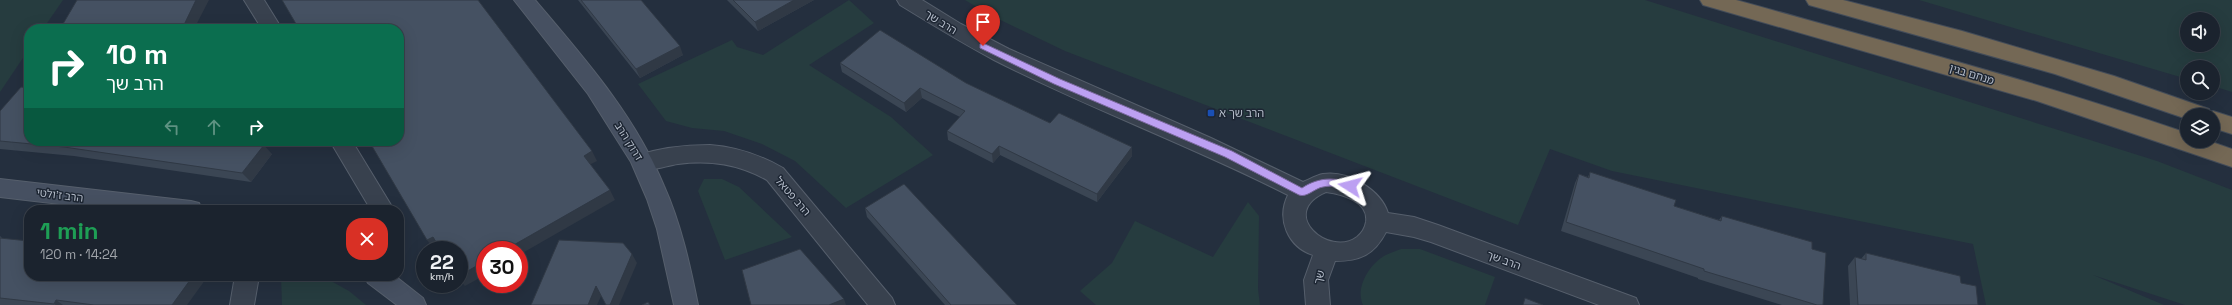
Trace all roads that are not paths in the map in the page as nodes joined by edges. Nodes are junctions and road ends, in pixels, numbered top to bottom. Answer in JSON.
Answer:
{"nodes":[{"id":1,"x":254,"y":0,"type":"edge"},
{"id":2,"x":524,"y":0,"type":"edge"},
{"id":3,"x":907,"y":0,"type":"edge"},
{"id":4,"x":1710,"y":0,"type":"edge"},
{"id":5,"x":1816,"y":0,"type":"edge"},
{"id":6,"x":269,"y":24,"type":"edge"},
{"id":7,"x":2182,"y":108,"type":"edge"},
{"id":8,"x":2220,"y":122,"type":"edge"},
{"id":9,"x":2232,"y":126,"type":"edge"},
{"id":10,"x":344,"y":146,"type":"edge"},
{"id":11,"x":2232,"y":158,"type":"edge"},
{"id":12,"x":643,"y":162,"type":"junction"},
{"id":13,"x":0,"y":188,"type":"edge"},
{"id":14,"x":1302,"y":192,"type":"junction"},
{"id":15,"x":148,"y":205,"type":"edge"},
{"id":16,"x":380,"y":205,"type":"edge"},
{"id":17,"x":1378,"y":221,"type":"junction"},
{"id":18,"x":1327,"y":250,"type":"junction"},
{"id":19,"x":246,"y":281,"type":"edge"},
{"id":20,"x":383,"y":281,"type":"edge"},
{"id":21,"x":242,"y":305,"type":"edge"},
{"id":22,"x":414,"y":305,"type":"edge"},
{"id":23,"x":686,"y":305,"type":"edge"},
{"id":24,"x":883,"y":305,"type":"edge"},
{"id":25,"x":1318,"y":305,"type":"edge"},
{"id":26,"x":1627,"y":305,"type":"edge"}],
"edges":[{"from":1,"to":6,"type":"street"},
{"from":2,"to":12,"type":"street","name":"דרוק הרב"},
{"from":3,"to":14,"type":"street","name":"הרב שך"},
{"from":4,"to":11,"type":"highway","name":"מנחם בגין"},
{"from":5,"to":7,"type":"highway"},
{"from":8,"to":9,"type":"highway"},
{"from":10,"to":16,"type":"street"},
{"from":12,"to":23,"type":"street","name":"דרוק הרב"},
{"from":12,"to":24,"type":"street","name":"הרב פטאל"},
{"from":13,"to":15,"type":"street","name":"הרב ז'ולטי"},
{"from":14,"to":17,"type":"street"},
{"from":14,"to":18,"type":"street"},
{"from":17,"to":18,"type":"street"},
{"from":17,"to":26,"type":"street","name":"הרב שך"},
{"from":18,"to":25,"type":"street","name":"שך"},
{"from":19,"to":21,"type":"street"},
{"from":20,"to":22,"type":"street"}]}
